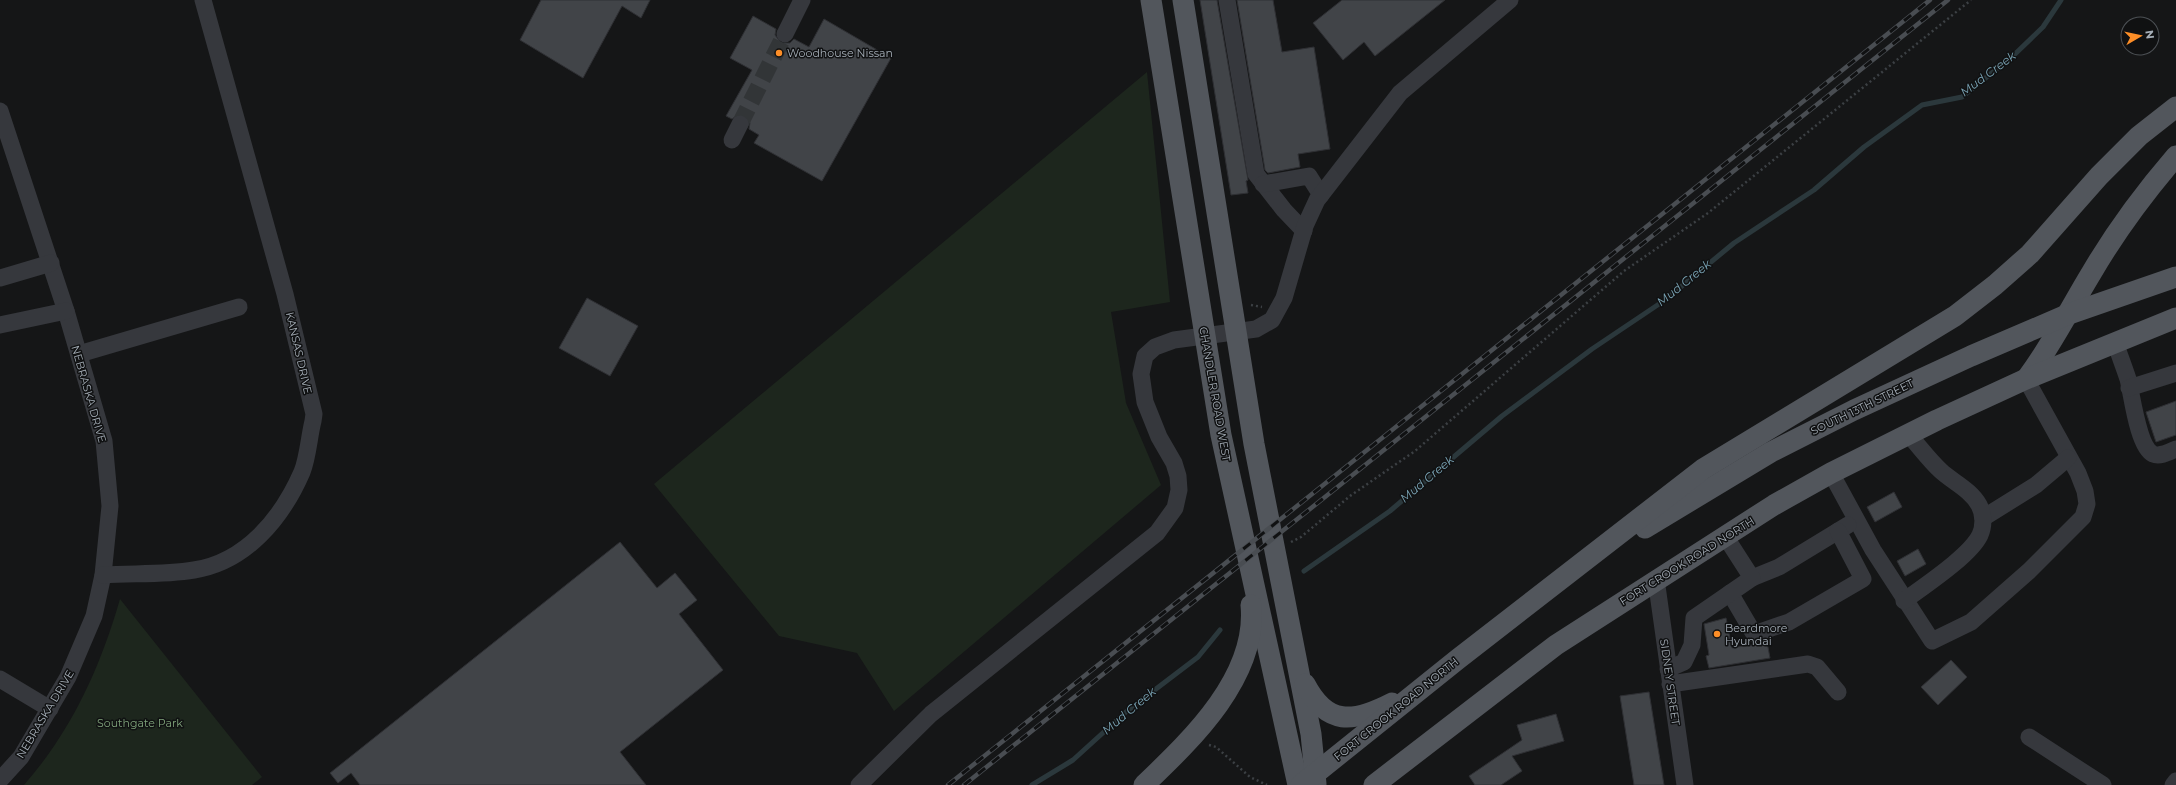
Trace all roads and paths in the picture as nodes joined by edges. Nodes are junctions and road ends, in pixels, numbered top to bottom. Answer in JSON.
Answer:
{"nodes":[{"id":1,"x":203,"y":0,"type":"edge"},
{"id":2,"x":802,"y":0,"type":"edge"},
{"id":3,"x":1151,"y":0,"type":"edge"},
{"id":4,"x":1183,"y":0,"type":"edge"},
{"id":5,"x":1226,"y":0,"type":"edge"},
{"id":6,"x":1510,"y":0,"type":"edge"},
{"id":7,"x":1971,"y":0,"type":"edge"},
{"id":8,"x":785,"y":34,"type":"tunnel mouth"},
{"id":9,"x":2176,"y":107,"type":"edge"},
{"id":10,"x":0,"y":112,"type":"edge"},
{"id":11,"x":740,"y":124,"type":"tunnel mouth"},
{"id":12,"x":732,"y":140,"type":"dead end"},
{"id":13,"x":2176,"y":156,"type":"edge"},
{"id":14,"x":1263,"y":184,"type":"junction"},
{"id":15,"x":1321,"y":195,"type":"junction"},
{"id":16,"x":1304,"y":231,"type":"junction"},
{"id":17,"x":51,"y":263,"type":"junction"},
{"id":18,"x":2176,"y":277,"type":"edge"},
{"id":19,"x":0,"y":278,"type":"edge"},
{"id":20,"x":239,"y":307,"type":"dead end"},
{"id":21,"x":66,"y":310,"type":"junction"},
{"id":22,"x":2069,"y":314,"type":"junction"},
{"id":23,"x":2176,"y":318,"type":"edge"},
{"id":24,"x":0,"y":325,"type":"edge"},
{"id":25,"x":1235,"y":331,"type":"junction"},
{"id":26,"x":1205,"y":335,"type":"junction"},
{"id":27,"x":2115,"y":342,"type":"junction"},
{"id":28,"x":79,"y":354,"type":"junction"},
{"id":29,"x":2176,"y":373,"type":"edge"},
{"id":30,"x":2026,"y":379,"type":"junction"},
{"id":31,"x":2129,"y":388,"type":"junction"},
{"id":32,"x":1908,"y":434,"type":"junction"},
{"id":33,"x":2176,"y":449,"type":"edge"},
{"id":34,"x":2068,"y":458,"type":"junction"},
{"id":35,"x":1830,"y":473,"type":"junction"},
{"id":36,"x":1983,"y":518,"type":"junction"},
{"id":37,"x":1856,"y":520,"type":"junction"},
{"id":38,"x":1838,"y":530,"type":"junction"},
{"id":39,"x":1725,"y":536,"type":"junction"},
{"id":40,"x":1274,"y":551,"type":"junction"},
{"id":41,"x":1247,"y":559,"type":"junction"},
{"id":42,"x":103,"y":575,"type":"junction"},
{"id":43,"x":1566,"y":575,"type":"junction"},
{"id":44,"x":1752,"y":578,"type":"junction"},
{"id":45,"x":1656,"y":580,"type":"junction"},
{"id":46,"x":1730,"y":593,"type":"junction"},
{"id":47,"x":1904,"y":601,"type":"junction"},
{"id":48,"x":1300,"y":674,"type":"junction"},
{"id":49,"x":1669,"y":677,"type":"junction"},
{"id":50,"x":0,"y":680,"type":"edge"},
{"id":51,"x":1419,"y":690,"type":"junction"},
{"id":52,"x":1838,"y":692,"type":"dead end"},
{"id":53,"x":50,"y":709,"type":"junction"},
{"id":54,"x":2029,"y":737,"type":"dead end"},
{"id":55,"x":1191,"y":738,"type":"junction"},
{"id":56,"x":0,"y":780,"type":"edge"},
{"id":57,"x":1311,"y":781,"type":"edge"},
{"id":58,"x":2176,"y":781,"type":"edge"},
{"id":59,"x":1379,"y":783,"type":"edge"},
{"id":60,"x":859,"y":785,"type":"edge"},
{"id":61,"x":1144,"y":785,"type":"edge"},
{"id":62,"x":1267,"y":785,"type":"edge"},
{"id":63,"x":1298,"y":785,"type":"edge"},
{"id":64,"x":1685,"y":785,"type":"edge"},
{"id":65,"x":2103,"y":785,"type":"edge"},
{"id":66,"x":2173,"y":785,"type":"edge"}],
"edges":[{"from":1,"to":42,"type":"street","name":"KANSAS DRIVE"},
{"from":2,"to":8,"type":"street"},
{"from":3,"to":26,"type":"main road","name":"CHANDLER ROAD WEST"},
{"from":4,"to":25,"type":"main road"},
{"from":5,"to":14,"type":"street"},
{"from":6,"to":15,"type":"street"},
{"from":7,"to":40,"type":"path"},
{"from":9,"to":43,"type":"main road"},
{"from":10,"to":17,"type":"street","name":"NEBRASKA DRIVE"},
{"from":11,"to":12,"type":"street"},
{"from":13,"to":22,"type":"main road"},
{"from":14,"to":15,"type":"street"},
{"from":14,"to":16,"type":"street"},
{"from":15,"to":16,"type":"street"},
{"from":16,"to":25,"type":"street"},
{"from":17,"to":19,"type":"street"},
{"from":17,"to":21,"type":"street","name":"NEBRASKA DRIVE"},
{"from":18,"to":22,"type":"main road","name":"SOUTH 13TH STREET"},
{"from":20,"to":28,"type":"street"},
{"from":21,"to":24,"type":"street"},
{"from":21,"to":28,"type":"street","name":"NEBRASKA DRIVE"},
{"from":22,"to":30,"type":"main road"},
{"from":22,"to":43,"type":"main road","name":"SOUTH 13TH STREET"},
{"from":23,"to":27,"type":"main road"},
{"from":25,"to":26,"type":"street"},
{"from":25,"to":40,"type":"main road"},
{"from":26,"to":41,"type":"main road","name":"CHANDLER ROAD WEST"},
{"from":26,"to":60,"type":"street"},
{"from":27,"to":30,"type":"main road"},
{"from":27,"to":31,"type":"street"},
{"from":28,"to":42,"type":"street","name":"NEBRASKA DRIVE"},
{"from":29,"to":31,"type":"street"},
{"from":30,"to":32,"type":"main road","name":"FORT CROOK ROAD NORTH"},
{"from":30,"to":34,"type":"street"},
{"from":31,"to":33,"type":"street"},
{"from":32,"to":35,"type":"main road","name":"FORT CROOK ROAD NORTH"},
{"from":32,"to":36,"type":"street"},
{"from":34,"to":36,"type":"street"},
{"from":34,"to":47,"type":"street"},
{"from":35,"to":37,"type":"street"},
{"from":35,"to":39,"type":"main road","name":"FORT CROOK ROAD NORTH"},
{"from":36,"to":47,"type":"street"},
{"from":37,"to":38,"type":"street"},
{"from":37,"to":47,"type":"street"},
{"from":38,"to":44,"type":"street"},
{"from":38,"to":46,"type":"street"},
{"from":39,"to":44,"type":"street"},
{"from":39,"to":45,"type":"main road","name":"FORT CROOK ROAD NORTH"},
{"from":40,"to":48,"type":"main road"},
{"from":41,"to":55,"type":"main road"},
{"from":41,"to":63,"type":"main road","name":"CHANDLER ROAD WEST"},
{"from":42,"to":53,"type":"street","name":"NEBRASKA DRIVE"},
{"from":43,"to":51,"type":"main road","name":"FORT CROOK ROAD NORTH"},
{"from":44,"to":46,"type":"street"},
{"from":45,"to":49,"type":"street","name":"SIDNEY STREET"},
{"from":45,"to":59,"type":"main road","name":"FORT CROOK ROAD NORTH"},
{"from":46,"to":49,"type":"street"},
{"from":48,"to":51,"type":"main road"},
{"from":48,"to":57,"type":"main road"},
{"from":49,"to":52,"type":"street"},
{"from":49,"to":64,"type":"street","name":"SIDNEY STREET"},
{"from":50,"to":53,"type":"street"},
{"from":51,"to":57,"type":"main road","name":"FORT CROOK ROAD NORTH"},
{"from":53,"to":56,"type":"street","name":"NEBRASKA DRIVE"},
{"from":54,"to":65,"type":"street"},
{"from":55,"to":61,"type":"main road"},
{"from":55,"to":62,"type":"path"},
{"from":58,"to":66,"type":"street"}]}
